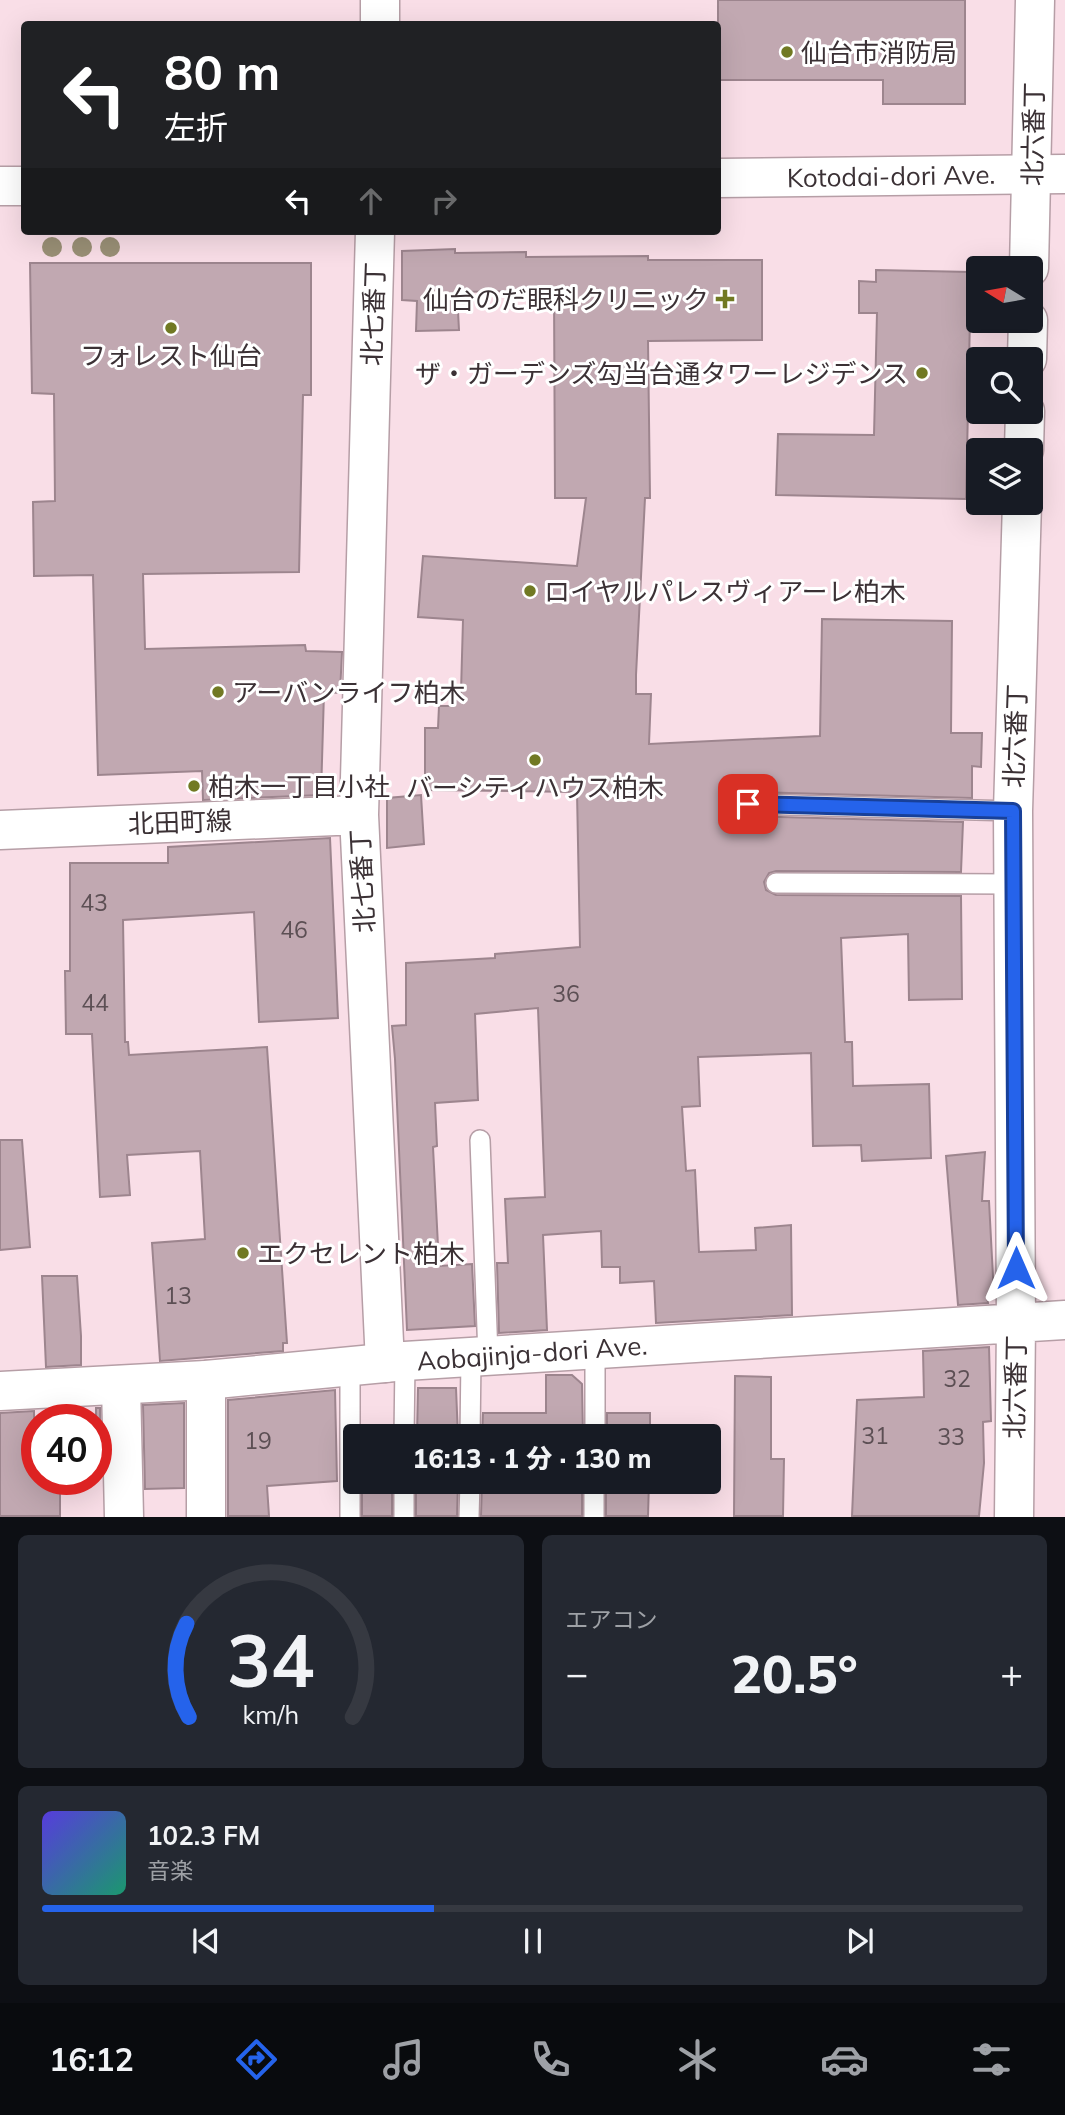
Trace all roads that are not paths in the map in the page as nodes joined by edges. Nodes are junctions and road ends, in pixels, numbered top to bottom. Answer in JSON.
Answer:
{"nodes":[{"id":1,"x":380,"y":0,"type":"edge"},
{"id":2,"x":1035,"y":0,"type":"edge"},
{"id":3,"x":380,"y":21,"type":"edge"},
{"id":4,"x":1048,"y":174,"type":"edge"},
{"id":5,"x":721,"y":178,"type":"edge"},
{"id":6,"x":0,"y":186,"type":"edge"},
{"id":7,"x":21,"y":186,"type":"edge"},
{"id":8,"x":375,"y":235,"type":"edge"},
{"id":9,"x":1031,"y":256,"type":"edge"},
{"id":10,"x":1022,"y":515,"type":"edge"},
{"id":11,"x":748,"y":804,"type":"dead end"},
{"id":12,"x":1013,"y":811,"type":"junction"},
{"id":13,"x":359,"y":815,"type":"junction"},
{"id":14,"x":0,"y":830,"type":"edge"},
{"id":15,"x":776,"y":883,"type":"dead end"},
{"id":16,"x":1013,"y":884,"type":"junction"},
{"id":17,"x":480,"y":1140,"type":"dead end"},
{"id":18,"x":1065,"y":1320,"type":"edge"},
{"id":19,"x":1016,"y":1323,"type":"junction"},
{"id":20,"x":595,"y":1350,"type":"junction"},
{"id":21,"x":480,"y":1357,"type":"junction"},
{"id":22,"x":380,"y":1363,"type":"junction"},
{"id":23,"x":206,"y":1380,"type":"junction"},
{"id":24,"x":121,"y":1385,"type":"junction"},
{"id":25,"x":0,"y":1391,"type":"edge"},
{"id":26,"x":400,"y":1424,"type":"edge"},
{"id":27,"x":472,"y":1424,"type":"edge"},
{"id":28,"x":594,"y":1424,"type":"edge"},
{"id":29,"x":404,"y":1494,"type":"edge"},
{"id":30,"x":470,"y":1494,"type":"edge"},
{"id":31,"x":594,"y":1494,"type":"edge"},
{"id":32,"x":124,"y":1517,"type":"edge"},
{"id":33,"x":206,"y":1517,"type":"edge"},
{"id":34,"x":350,"y":1517,"type":"edge"},
{"id":35,"x":404,"y":1517,"type":"edge"},
{"id":36,"x":469,"y":1517,"type":"edge"},
{"id":37,"x":594,"y":1517,"type":"edge"},
{"id":38,"x":1014,"y":1517,"type":"edge"}],
"edges":[{"from":1,"to":3,"type":"street"},
{"from":2,"to":4,"type":"street","name":"北六番丁"},
{"from":4,"to":5,"type":"street","name":"Kotodai-dori Ave."},
{"from":4,"to":9,"type":"street","name":"北六番丁"},
{"from":6,"to":7,"type":"street"},
{"from":8,"to":13,"type":"street","name":"北七番丁"},
{"from":10,"to":12,"type":"street","name":"北六番丁"},
{"from":11,"to":12,"type":"lane"},
{"from":12,"to":16,"type":"street","name":"北六番丁"},
{"from":13,"to":14,"type":"street","name":"北田町線"},
{"from":13,"to":22,"type":"street","name":"北七番丁"},
{"from":15,"to":16,"type":"lane"},
{"from":16,"to":19,"type":"street","name":"北六番丁"},
{"from":17,"to":21,"type":"lane"},
{"from":18,"to":19,"type":"street","name":"Aobajinja-dori Ave."},
{"from":19,"to":20,"type":"street","name":"Aobajinja-dori Ave."},
{"from":19,"to":38,"type":"street","name":"北六番丁"},
{"from":20,"to":21,"type":"street","name":"Aobajinja-dori Ave."},
{"from":20,"to":28,"type":"lane"},
{"from":21,"to":22,"type":"street","name":"Aobajinja-dori Ave."},
{"from":21,"to":27,"type":"lane"},
{"from":22,"to":23,"type":"street","name":"Aobajinja-dori Ave."},
{"from":22,"to":26,"type":"lane"},
{"from":22,"to":34,"type":"lane"},
{"from":23,"to":24,"type":"street","name":"Aobajinja-dori Ave."},
{"from":23,"to":33,"type":"street"},
{"from":24,"to":25,"type":"street","name":"Aobajinja-dori Ave."},
{"from":24,"to":32,"type":"street"},
{"from":29,"to":35,"type":"lane"},
{"from":30,"to":36,"type":"lane"},
{"from":31,"to":37,"type":"lane"}]}
